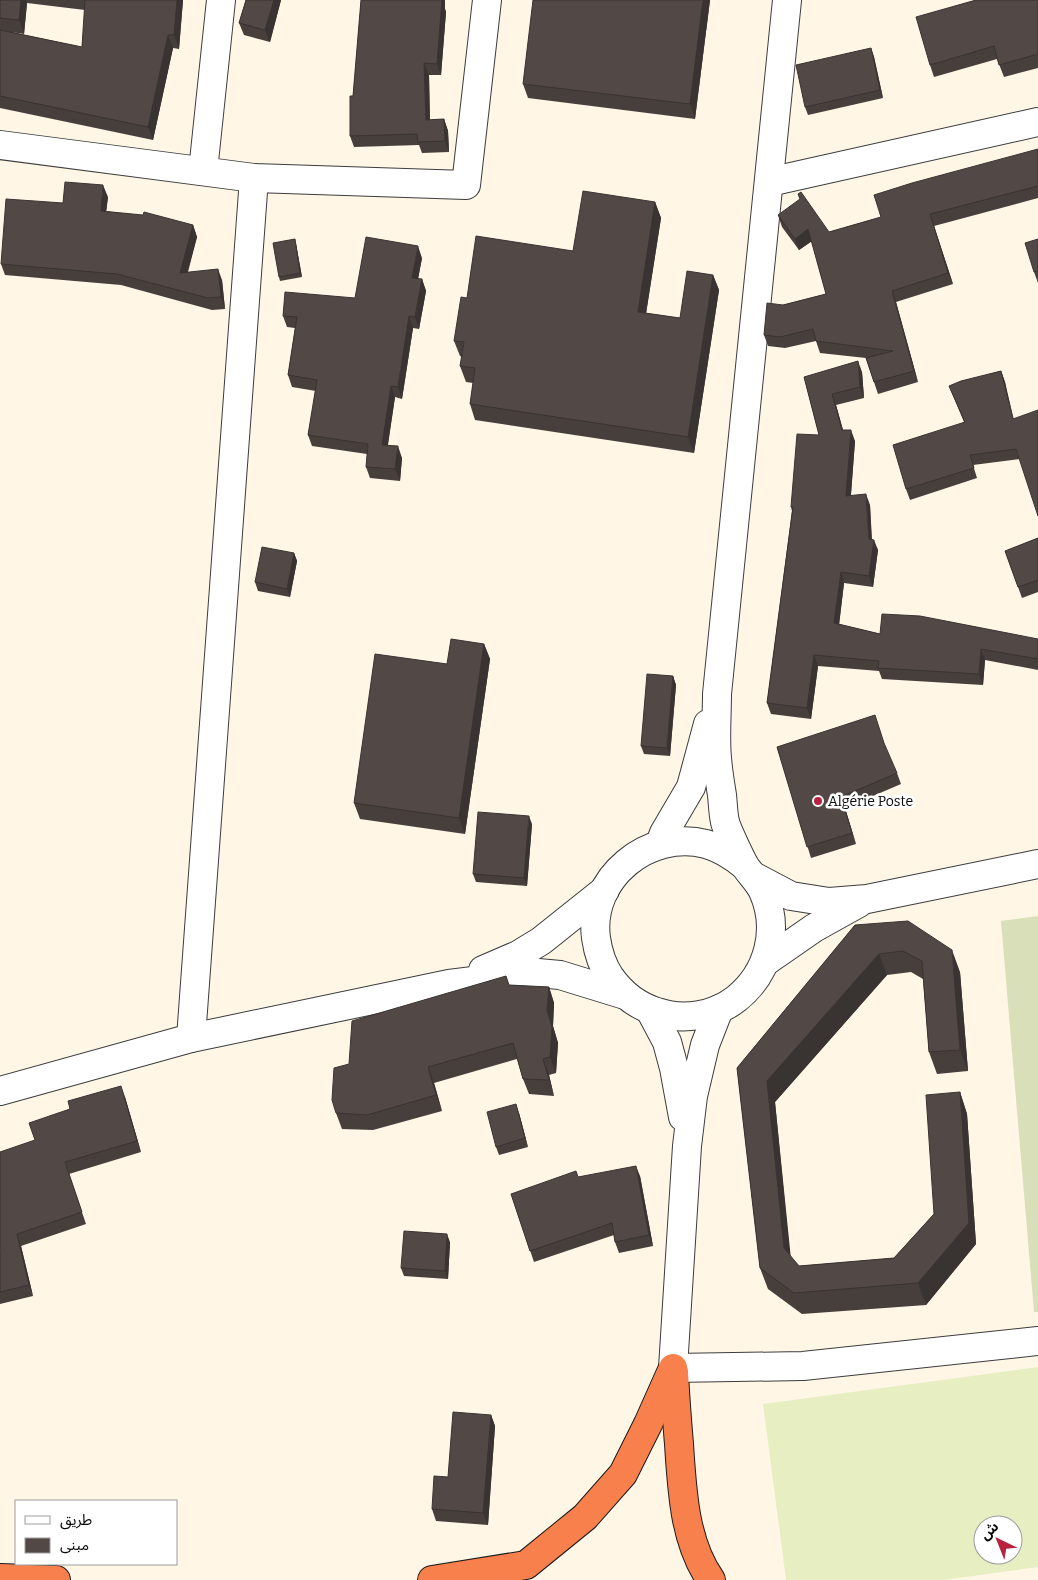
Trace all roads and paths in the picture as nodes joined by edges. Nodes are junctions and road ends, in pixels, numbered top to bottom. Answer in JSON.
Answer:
{"nodes":[{"id":1,"x":220,"y":0,"type":"edge"},
{"id":2,"x":487,"y":0,"type":"edge"},
{"id":3,"x":787,"y":0,"type":"edge"},
{"id":4,"x":1038,"y":122,"type":"edge"},
{"id":5,"x":0,"y":145,"type":"edge"},
{"id":6,"x":204,"y":171,"type":"junction"},
{"id":7,"x":254,"y":178,"type":"junction"},
{"id":8,"x":769,"y":182,"type":"junction"},
{"id":9,"x":716,"y":694,"type":"junction"},
{"id":10,"x":660,"y":844,"type":"junction"},
{"id":11,"x":1038,"y":864,"type":"edge"},
{"id":12,"x":750,"y":871,"type":"junction"},
{"id":13,"x":605,"y":890,"type":"junction"},
{"id":14,"x":867,"y":899,"type":"junction"},
{"id":15,"x":765,"y":962,"type":"junction"},
{"id":16,"x":449,"y":984,"type":"junction"},
{"id":17,"x":625,"y":995,"type":"junction"},
{"id":18,"x":719,"y":1009,"type":"junction"},
{"id":19,"x":650,"y":1010,"type":"junction"},
{"id":20,"x":191,"y":1038,"type":"junction"},
{"id":21,"x":0,"y":1091,"type":"edge"},
{"id":22,"x":687,"y":1146,"type":"junction"},
{"id":23,"x":1038,"y":1341,"type":"edge"},
{"id":24,"x":673,"y":1368,"type":"junction"},
{"id":25,"x":0,"y":1578,"type":"edge"},
{"id":26,"x":56,"y":1580,"type":"edge"},
{"id":27,"x":432,"y":1580,"type":"edge"},
{"id":28,"x":711,"y":1580,"type":"edge"}],
"edges":[{"from":1,"to":6,"type":"street"},
{"from":2,"to":7,"type":"street"},
{"from":3,"to":8,"type":"street"},
{"from":4,"to":8,"type":"street"},
{"from":5,"to":6,"type":"street"},
{"from":6,"to":7,"type":"street"},
{"from":7,"to":20,"type":"street"},
{"from":8,"to":9,"type":"street"},
{"from":9,"to":10,"type":"street"},
{"from":9,"to":12,"type":"street"},
{"from":10,"to":12,"type":"street"},
{"from":10,"to":13,"type":"street"},
{"from":11,"to":14,"type":"street"},
{"from":12,"to":14,"type":"street"},
{"from":12,"to":15,"type":"street"},
{"from":13,"to":16,"type":"street"},
{"from":13,"to":17,"type":"street"},
{"from":14,"to":15,"type":"street"},
{"from":15,"to":18,"type":"street"},
{"from":16,"to":17,"type":"street"},
{"from":16,"to":20,"type":"street"},
{"from":17,"to":19,"type":"street"},
{"from":18,"to":19,"type":"street"},
{"from":18,"to":22,"type":"street"},
{"from":19,"to":22,"type":"street"},
{"from":20,"to":21,"type":"street"},
{"from":22,"to":24,"type":"street"},
{"from":23,"to":24,"type":"street"},
{"from":24,"to":27,"type":"highway"},
{"from":24,"to":28,"type":"highway"},
{"from":25,"to":26,"type":"highway"}]}
